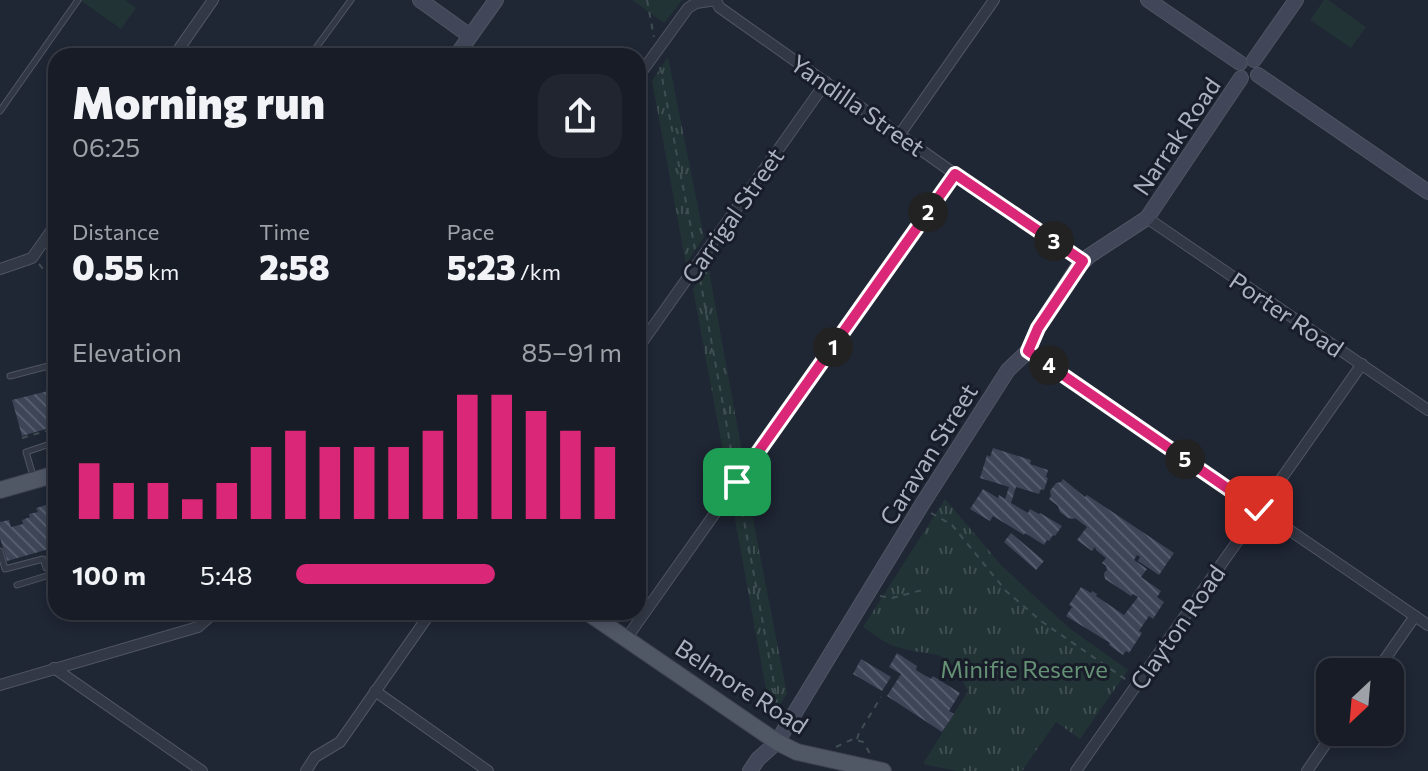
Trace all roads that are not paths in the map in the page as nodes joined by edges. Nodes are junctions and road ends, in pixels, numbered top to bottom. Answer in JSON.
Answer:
{"nodes":[{"id":1,"x":78,"y":0,"type":"edge"},
{"id":2,"x":213,"y":0,"type":"edge"},
{"id":3,"x":351,"y":0,"type":"edge"},
{"id":4,"x":420,"y":0,"type":"edge"},
{"id":5,"x":496,"y":0,"type":"edge"},
{"id":6,"x":716,"y":0,"type":"edge"},
{"id":7,"x":994,"y":0,"type":"edge"},
{"id":8,"x":1148,"y":0,"type":"edge"},
{"id":9,"x":1296,"y":0,"type":"edge"},
{"id":10,"x":470,"y":36,"type":"junction"},
{"id":11,"x":180,"y":48,"type":"edge"},
{"id":12,"x":316,"y":48,"type":"edge"},
{"id":13,"x":462,"y":48,"type":"edge"},
{"id":14,"x":646,"y":66,"type":"edge"},
{"id":15,"x":1250,"y":66,"type":"junction"},
{"id":16,"x":826,"y":82,"type":"junction"},
{"id":17,"x":0,"y":111,"type":"edge"},
{"id":18,"x":900,"y":134,"type":"junction"},
{"id":19,"x":955,"y":174,"type":"junction"},
{"id":20,"x":1428,"y":192,"type":"edge"},
{"id":21,"x":1147,"y":218,"type":"junction"},
{"id":22,"x":48,"y":235,"type":"edge"},
{"id":23,"x":1083,"y":261,"type":"junction"},
{"id":24,"x":0,"y":269,"type":"edge"},
{"id":25,"x":646,"y":337,"type":"edge"},
{"id":26,"x":1028,"y":351,"type":"junction"},
{"id":27,"x":1362,"y":364,"type":"junction"},
{"id":28,"x":48,"y":366,"type":"edge"},
{"id":29,"x":10,"y":376,"type":"dead end"},
{"id":30,"x":1428,"y":410,"type":"edge"},
{"id":31,"x":48,"y":445,"type":"edge"},
{"id":32,"x":48,"y":476,"type":"edge"},
{"id":33,"x":34,"y":480,"type":"junction"},
{"id":34,"x":0,"y":490,"type":"edge"},
{"id":35,"x":1259,"y":510,"type":"junction"},
{"id":36,"x":0,"y":551,"type":"edge"},
{"id":37,"x":46,"y":568,"type":"dead end"},
{"id":38,"x":48,"y":575,"type":"edge"},
{"id":39,"x":17,"y":585,"type":"dead end"},
{"id":40,"x":646,"y":611,"type":"edge"},
{"id":41,"x":1415,"y":616,"type":"junction"},
{"id":42,"x":206,"y":620,"type":"edge"},
{"id":43,"x":425,"y":620,"type":"edge"},
{"id":44,"x":599,"y":620,"type":"edge"},
{"id":45,"x":639,"y":620,"type":"edge"},
{"id":46,"x":1428,"y":625,"type":"edge"},
{"id":47,"x":626,"y":639,"type":"junction"},
{"id":48,"x":1386,"y":658,"type":"edge"},
{"id":49,"x":54,"y":668,"type":"junction"},
{"id":50,"x":0,"y":685,"type":"edge"},
{"id":51,"x":375,"y":691,"type":"junction"},
{"id":52,"x":777,"y":742,"type":"junction"},
{"id":53,"x":1324,"y":746,"type":"edge"},
{"id":54,"x":202,"y":771,"type":"edge"},
{"id":55,"x":306,"y":771,"type":"edge"},
{"id":56,"x":488,"y":771,"type":"edge"},
{"id":57,"x":750,"y":771,"type":"edge"},
{"id":58,"x":883,"y":771,"type":"edge"},
{"id":59,"x":1076,"y":771,"type":"edge"},
{"id":60,"x":1307,"y":771,"type":"edge"}],
"edges":[{"from":1,"to":17,"type":"lane"},
{"from":2,"to":11,"type":"street"},
{"from":3,"to":12,"type":"lane"},
{"from":4,"to":10,"type":"street"},
{"from":5,"to":10,"type":"street"},
{"from":6,"to":14,"type":"street"},
{"from":6,"to":16,"type":"street","name":"Yandilla Street"},
{"from":7,"to":18,"type":"street"},
{"from":8,"to":15,"type":"street"},
{"from":9,"to":15,"type":"street"},
{"from":10,"to":13,"type":"street"},
{"from":15,"to":20,"type":"street"},
{"from":15,"to":21,"type":"street","name":"Narrak Road"},
{"from":16,"to":18,"type":"street","name":"Yandilla Street"},
{"from":16,"to":25,"type":"street","name":"Carrigal Street"},
{"from":18,"to":19,"type":"street","name":"Yandilla Street"},
{"from":19,"to":23,"type":"street","name":"Yandilla Street"},
{"from":19,"to":40,"type":"street"},
{"from":21,"to":23,"type":"street","name":"Caravan Street"},
{"from":21,"to":27,"type":"street","name":"Porter Road"},
{"from":22,"to":24,"type":"street"},
{"from":23,"to":26,"type":"street","name":"Caravan Street"},
{"from":26,"to":35,"type":"street"},
{"from":26,"to":52,"type":"street","name":"Caravan Street"},
{"from":27,"to":30,"type":"street","name":"Porter Road"},
{"from":27,"to":35,"type":"street","name":"Clayton Road"},
{"from":28,"to":29,"type":"lane"},
{"from":31,"to":33,"type":"lane"},
{"from":32,"to":33,"type":"main road"},
{"from":33,"to":34,"type":"main road"},
{"from":35,"to":41,"type":"street"},
{"from":35,"to":59,"type":"street","name":"Clayton Road"},
{"from":36,"to":37,"type":"lane"},
{"from":38,"to":39,"type":"lane"},
{"from":41,"to":46,"type":"street"},
{"from":41,"to":48,"type":"street"},
{"from":42,"to":49,"type":"street"},
{"from":43,"to":51,"type":"street"},
{"from":44,"to":47,"type":"main road","name":"Belmore Road"},
{"from":45,"to":47,"type":"street"},
{"from":47,"to":52,"type":"main road","name":"Belmore Road"},
{"from":49,"to":50,"type":"street"},
{"from":49,"to":54,"type":"street"},
{"from":51,"to":55,"type":"street"},
{"from":51,"to":56,"type":"street"},
{"from":52,"to":57,"type":"street","name":"Caravan Street"},
{"from":52,"to":58,"type":"main road","name":"Belmore Road"},
{"from":53,"to":60,"type":"street"}]}
